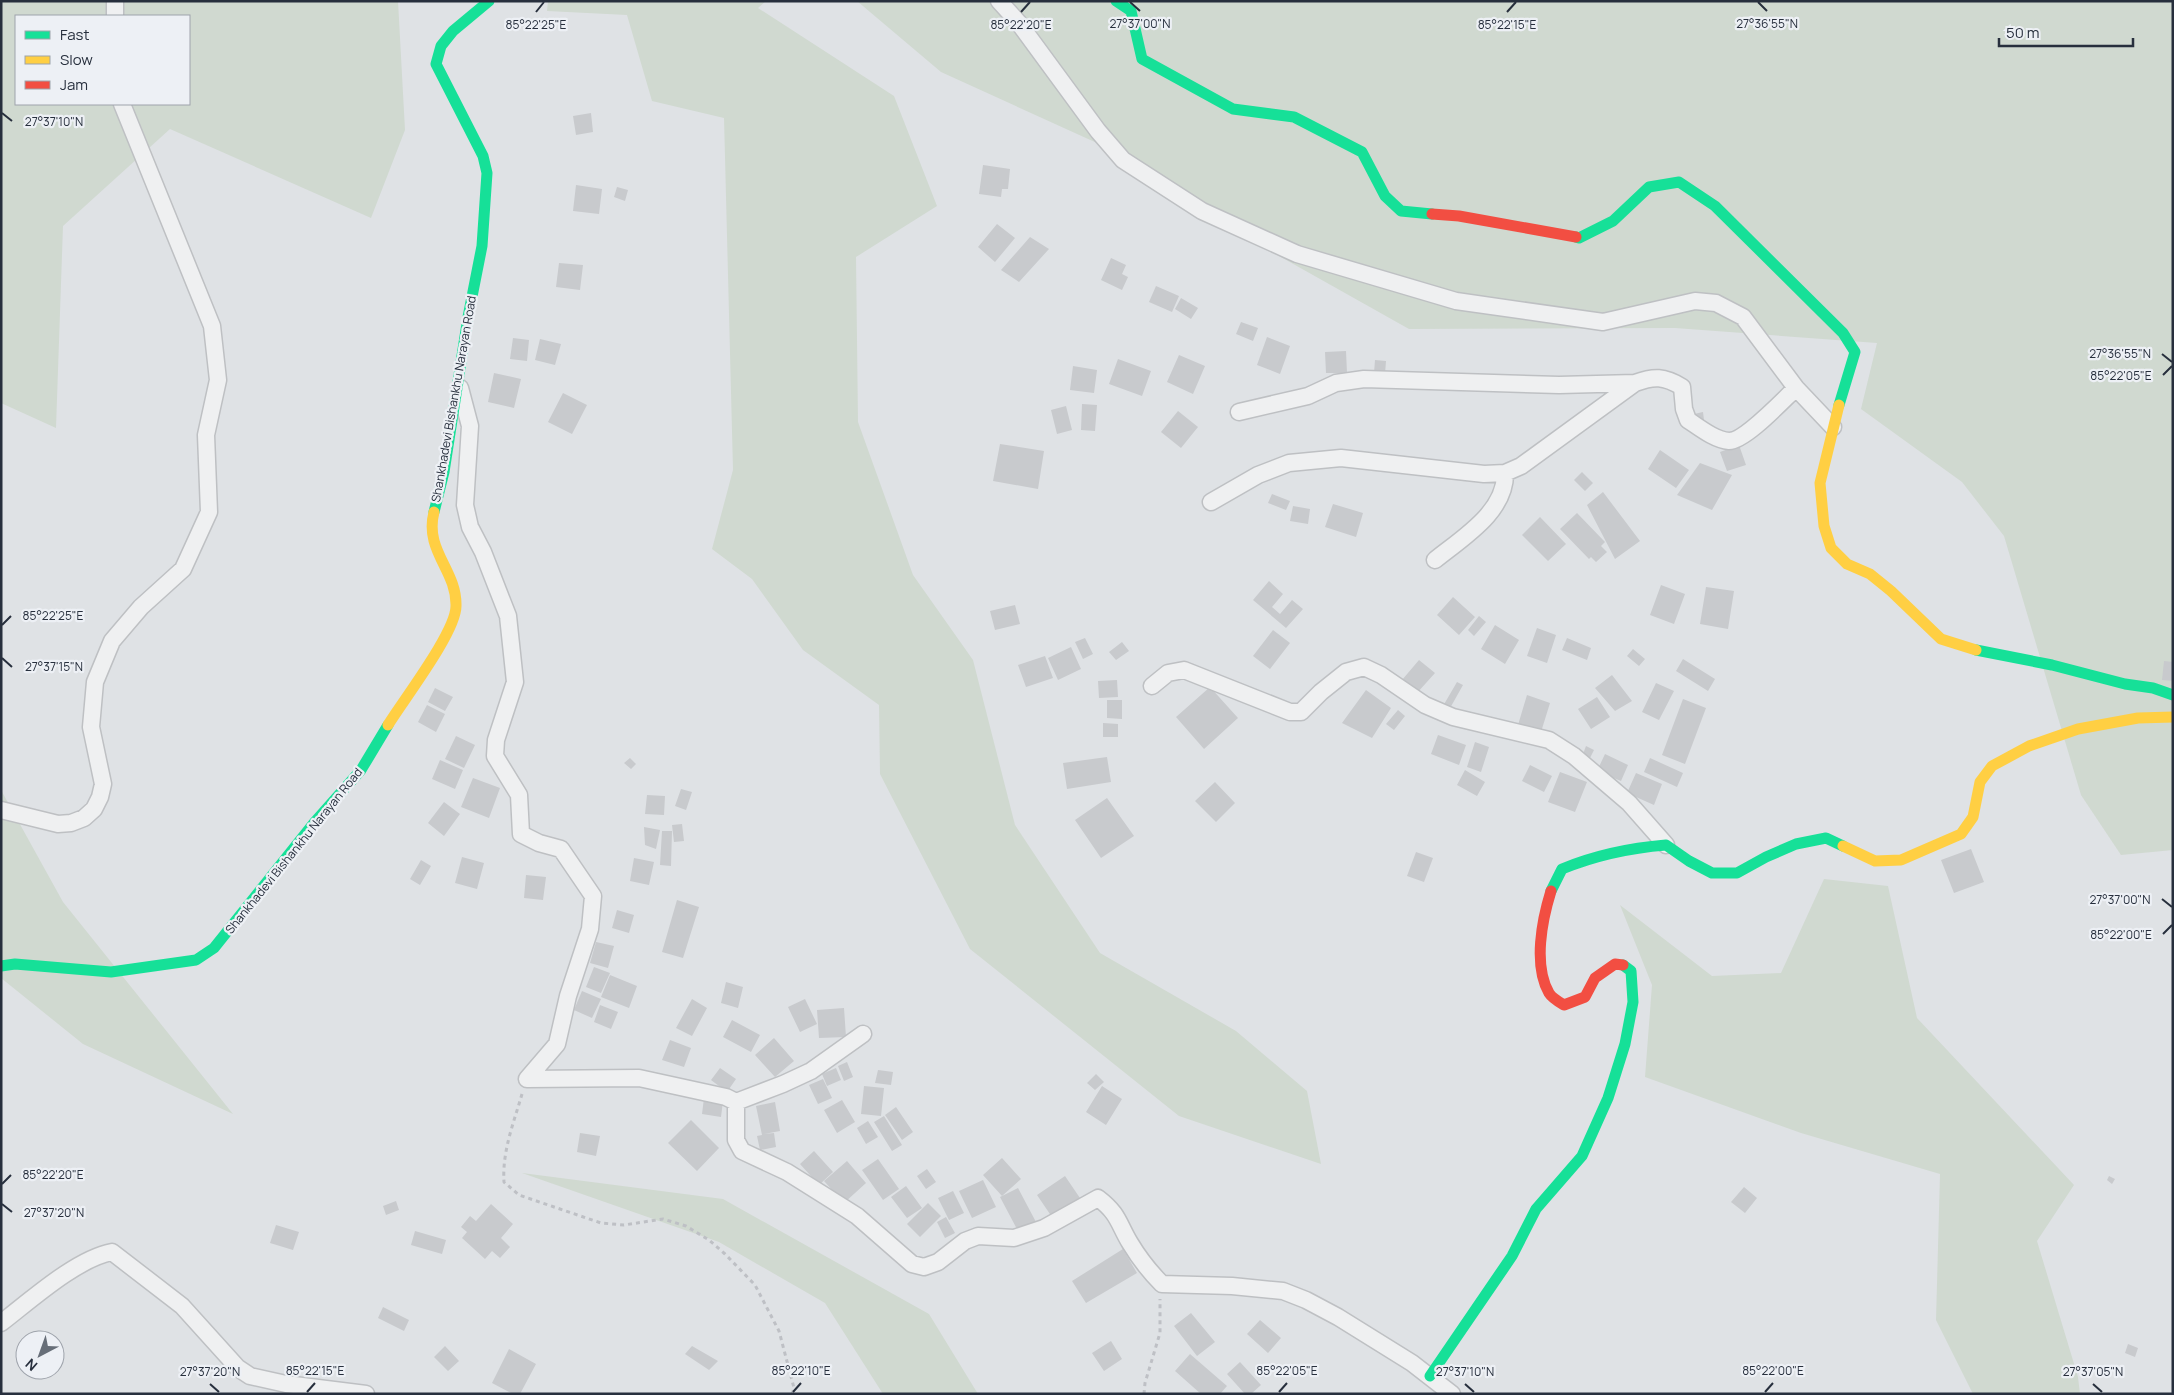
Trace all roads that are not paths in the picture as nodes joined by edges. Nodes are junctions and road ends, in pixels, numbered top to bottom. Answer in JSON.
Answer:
{"nodes":[{"id":1,"x":115,"y":1,"type":"edge"},
{"id":2,"x":489,"y":1,"type":"edge"},
{"id":3,"x":999,"y":1,"type":"edge"},
{"id":4,"x":1116,"y":1,"type":"edge"},
{"id":5,"x":115,"y":15,"type":"edge"},
{"id":6,"x":122,"y":105,"type":"edge"},
{"id":7,"x":458,"y":379,"type":"junction"},
{"id":8,"x":1635,"y":383,"type":"junction"},
{"id":9,"x":1796,"y":388,"type":"junction"},
{"id":10,"x":1239,"y":412,"type":"dead end"},
{"id":11,"x":1833,"y":427,"type":"junction"},
{"id":12,"x":1505,"y":473,"type":"junction"},
{"id":13,"x":1211,"y":502,"type":"dead end"},
{"id":14,"x":1435,"y":560,"type":"dead end"},
{"id":15,"x":1152,"y":686,"type":"dead end"},
{"id":16,"x":2173,"y":695,"type":"edge"},
{"id":17,"x":2173,"y":717,"type":"edge"},
{"id":18,"x":1,"y":810,"type":"edge"},
{"id":19,"x":1666,"y":845,"type":"junction"},
{"id":20,"x":1,"y":966,"type":"edge"},
{"id":21,"x":863,"y":1034,"type":"dead end"},
{"id":22,"x":736,"y":1102,"type":"junction"},
{"id":23,"x":1,"y":1323,"type":"edge"},
{"id":24,"x":1430,"y":1376,"type":"junction"},
{"id":25,"x":366,"y":1394,"type":"edge"},
{"id":26,"x":1452,"y":1394,"type":"edge"}],
"edges":[{"from":1,"to":5,"type":"street"},
{"from":2,"to":7,"type":"street","name":"Shankhadevi Bishankhu Narayan Road"},
{"from":3,"to":9,"type":"street"},
{"from":4,"to":11,"type":"street"},
{"from":6,"to":18,"type":"street"},
{"from":7,"to":20,"type":"street","name":"Shankhadevi Bishankhu Narayan Road"},
{"from":7,"to":22,"type":"street"},
{"from":8,"to":9,"type":"street"},
{"from":8,"to":10,"type":"street"},
{"from":8,"to":12,"type":"street"},
{"from":9,"to":11,"type":"street"},
{"from":11,"to":16,"type":"street"},
{"from":12,"to":13,"type":"street"},
{"from":12,"to":14,"type":"street"},
{"from":15,"to":19,"type":"street"},
{"from":17,"to":19,"type":"street"},
{"from":19,"to":24,"type":"street"},
{"from":21,"to":22,"type":"street"},
{"from":22,"to":24,"type":"street"},
{"from":23,"to":25,"type":"street"},
{"from":24,"to":26,"type":"street"}]}
